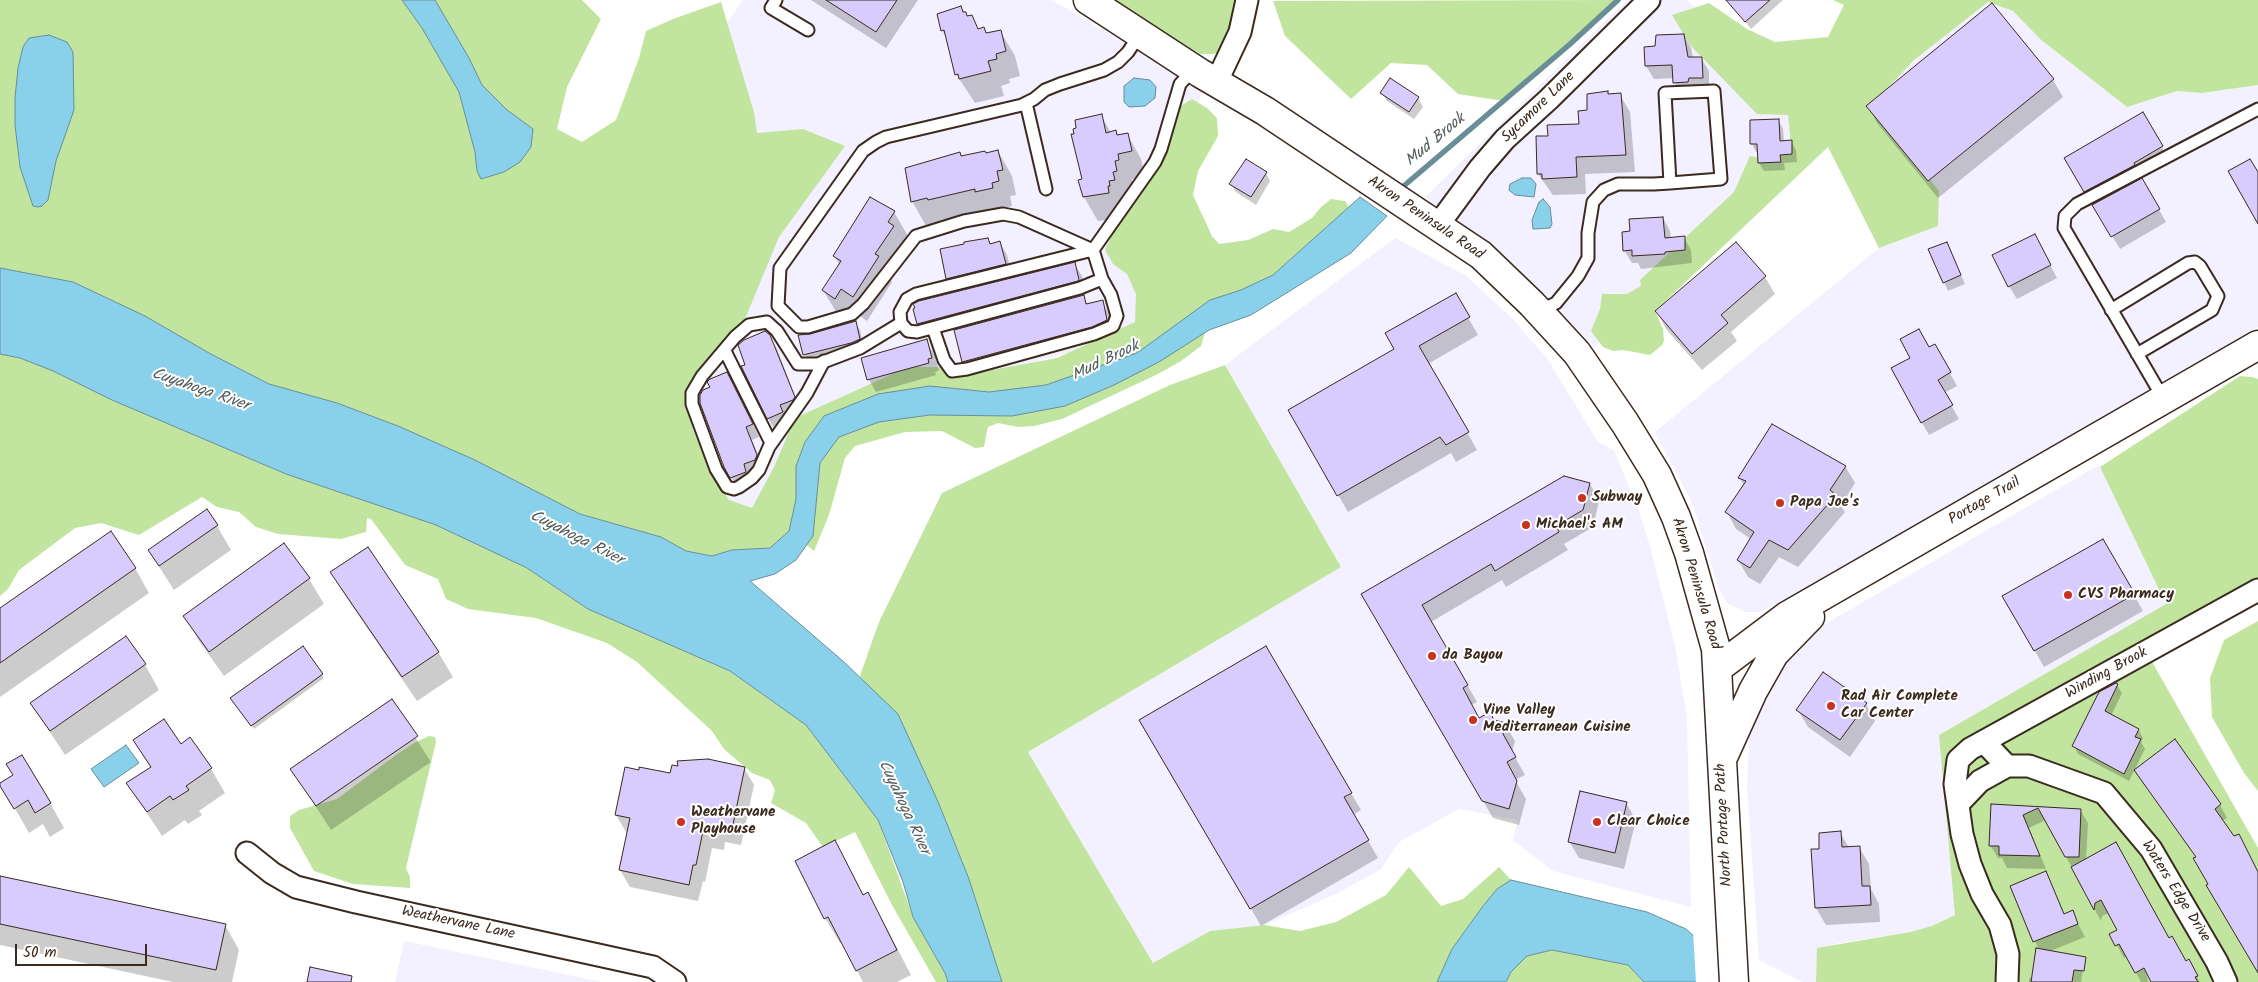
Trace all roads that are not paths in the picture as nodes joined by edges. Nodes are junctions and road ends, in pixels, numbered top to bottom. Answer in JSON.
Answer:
{"nodes":[{"id":1,"x":776,"y":0,"type":"edge"},
{"id":2,"x":1088,"y":0,"type":"edge"},
{"id":3,"x":1247,"y":0,"type":"edge"},
{"id":4,"x":1649,"y":0,"type":"edge"},
{"id":5,"x":808,"y":30,"type":"dead end"},
{"id":6,"x":1140,"y":34,"type":"junction"},
{"id":7,"x":1205,"y":76,"type":"junction"},
{"id":8,"x":1026,"y":103,"type":"junction"},
{"id":9,"x":2258,"y":110,"type":"edge"},
{"id":10,"x":1670,"y":183,"type":"junction"},
{"id":11,"x":1046,"y":189,"type":"dead end"},
{"id":12,"x":1438,"y":225,"type":"junction"},
{"id":13,"x":1093,"y":250,"type":"junction"},
{"id":14,"x":1102,"y":279,"type":"junction"},
{"id":15,"x":2111,"y":310,"type":"junction"},
{"id":16,"x":1539,"y":311,"type":"junction"},
{"id":17,"x":901,"y":323,"type":"junction"},
{"id":18,"x":933,"y":328,"type":"junction"},
{"id":19,"x":2258,"y":345,"type":"edge"},
{"id":20,"x":725,"y":350,"type":"junction"},
{"id":21,"x":2137,"y":354,"type":"junction"},
{"id":22,"x":824,"y":362,"type":"junction"},
{"id":23,"x":2163,"y":398,"type":"junction"},
{"id":24,"x":771,"y":444,"type":"junction"},
{"id":25,"x":1839,"y":586,"type":"junction"},
{"id":26,"x":2258,"y":590,"type":"edge"},
{"id":27,"x":1718,"y":668,"type":"junction"},
{"id":28,"x":1984,"y":742,"type":"junction"},
{"id":29,"x":1721,"y":761,"type":"junction"},
{"id":30,"x":2006,"y":766,"type":"junction"},
{"id":31,"x":1958,"y":804,"type":"junction"},
{"id":32,"x":247,"y":853,"type":"dead end"},
{"id":33,"x":675,"y":982,"type":"edge"},
{"id":34,"x":1734,"y":982,"type":"edge"},
{"id":35,"x":2007,"y":982,"type":"edge"},
{"id":36,"x":2226,"y":982,"type":"edge"}],
"edges":[{"from":1,"to":5,"type":"lane"},
{"from":2,"to":6,"type":"main road","name":"Akron Peninsula Road"},
{"from":3,"to":7,"type":"street"},
{"from":4,"to":12,"type":"street","name":"Sycamore Lane"},
{"from":6,"to":7,"type":"main road","name":"Akron Peninsula Road"},
{"from":6,"to":8,"type":"lane"},
{"from":7,"to":12,"type":"main road","name":"Akron Peninsula Road"},
{"from":7,"to":13,"type":"lane"},
{"from":8,"to":11,"type":"lane"},
{"from":8,"to":13,"type":"lane"},
{"from":9,"to":15,"type":"lane"},
{"from":10,"to":10,"type":"lane"},
{"from":10,"to":16,"type":"lane"},
{"from":12,"to":16,"type":"main road","name":"Akron Peninsula Road"},
{"from":13,"to":14,"type":"lane"},
{"from":13,"to":17,"type":"lane"},
{"from":14,"to":18,"type":"lane"},
{"from":14,"to":18,"type":"lane"},
{"from":15,"to":21,"type":"lane"},
{"from":15,"to":21,"type":"lane"},
{"from":16,"to":27,"type":"main road","name":"Akron Peninsula Road"},
{"from":17,"to":18,"type":"lane"},
{"from":17,"to":22,"type":"lane"},
{"from":19,"to":23,"type":"main road","name":"Portage Trail"},
{"from":20,"to":22,"type":"lane"},
{"from":20,"to":24,"type":"lane"},
{"from":20,"to":24,"type":"lane"},
{"from":21,"to":23,"type":"lane"},
{"from":22,"to":24,"type":"lane"},
{"from":23,"to":25,"type":"main road","name":"Portage Trail"},
{"from":25,"to":27,"type":"main road","name":"Portage Trail"},
{"from":25,"to":29,"type":"main road"},
{"from":26,"to":28,"type":"street","name":"Winding Brook"},
{"from":27,"to":29,"type":"main road","name":"North Portage Path"},
{"from":28,"to":30,"type":"street"},
{"from":28,"to":31,"type":"street","name":"Winding Brook"},
{"from":29,"to":34,"type":"main road","name":"North Portage Path"},
{"from":30,"to":31,"type":"street"},
{"from":30,"to":36,"type":"street","name":"Waters Edge Drive"},
{"from":31,"to":35,"type":"street"},
{"from":32,"to":33,"type":"street","name":"Weathervane Lane"}]}
